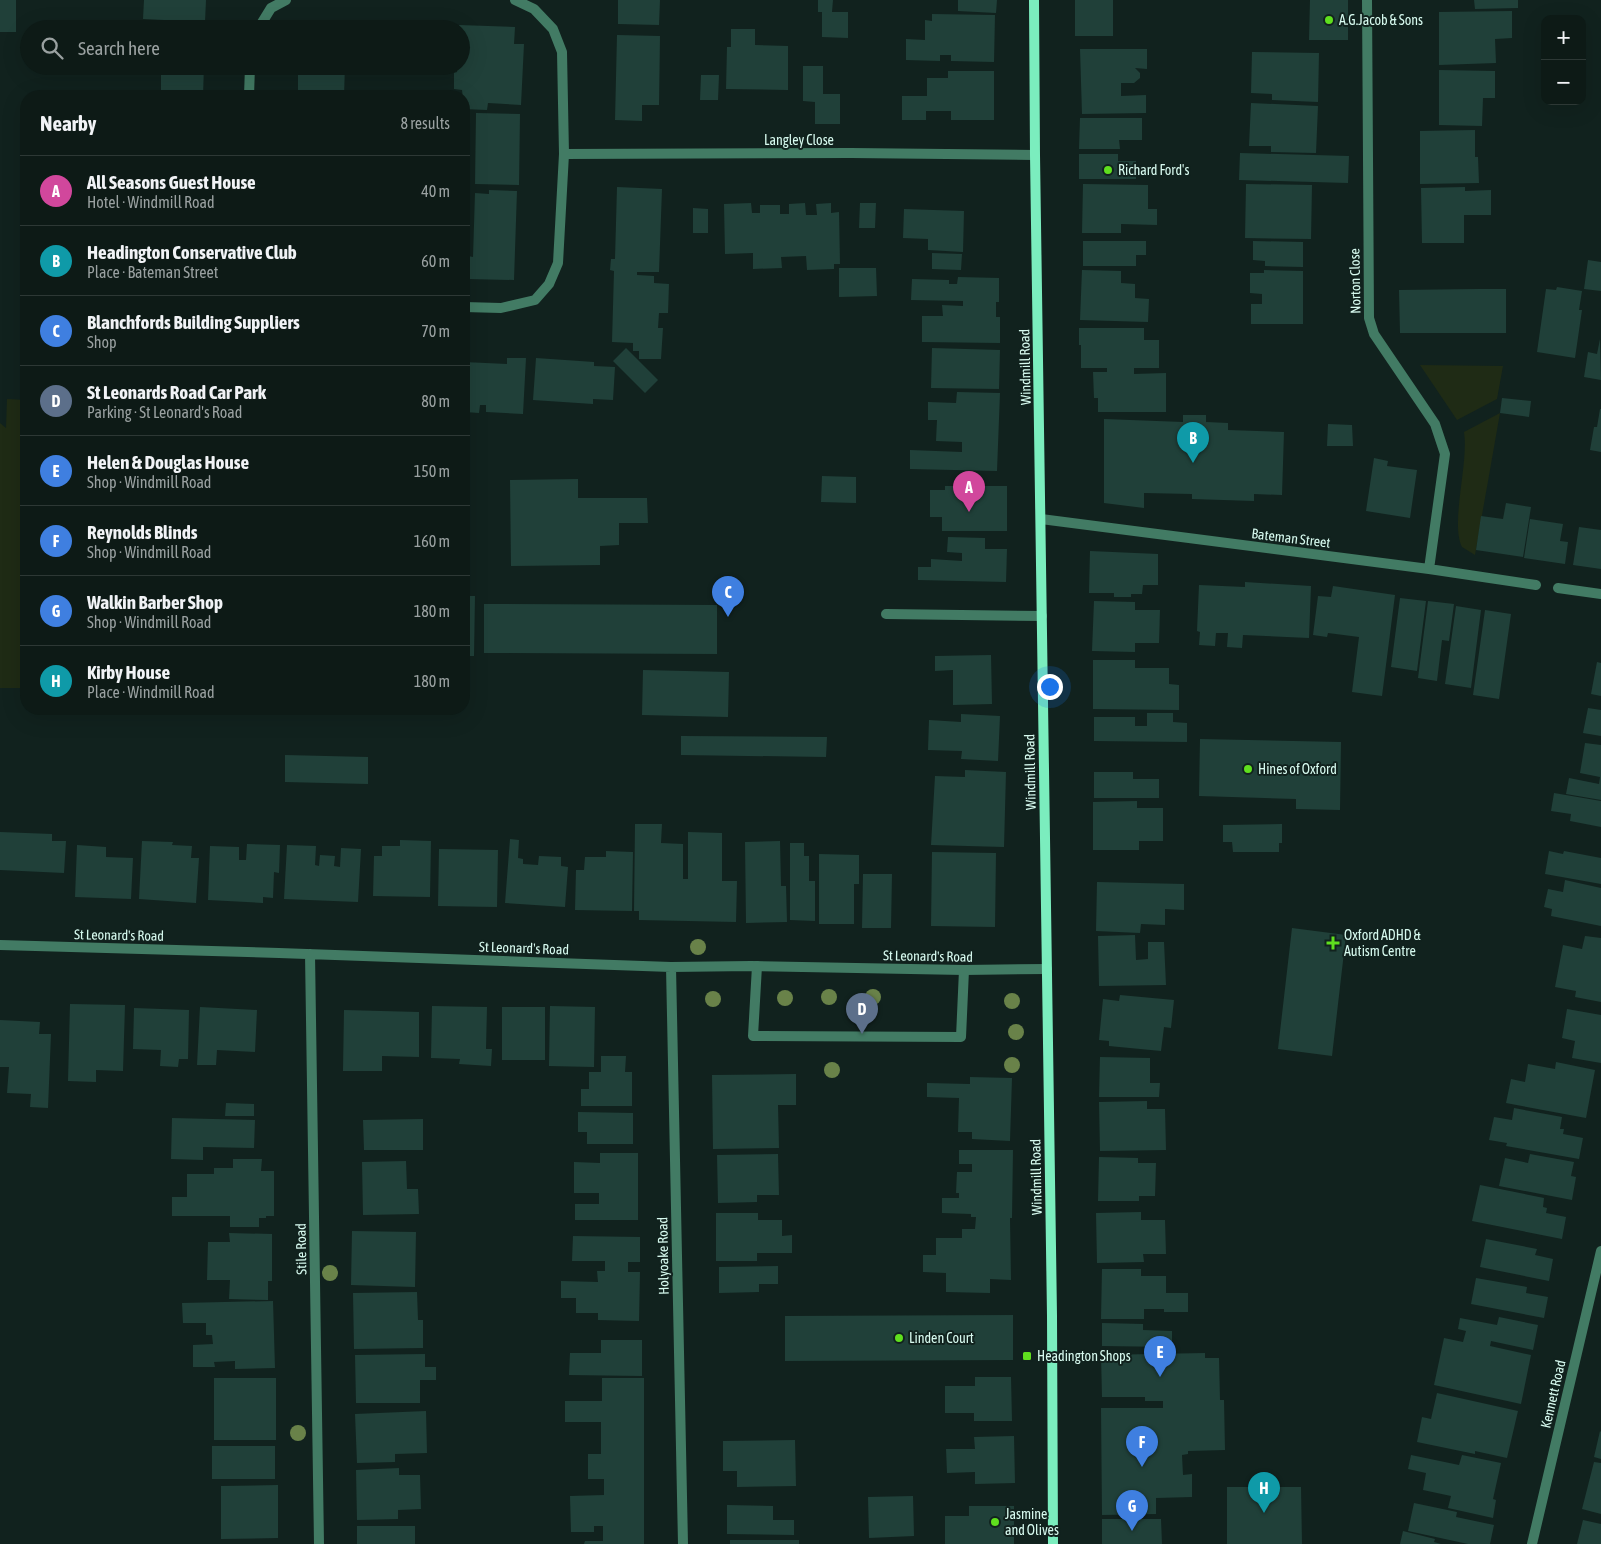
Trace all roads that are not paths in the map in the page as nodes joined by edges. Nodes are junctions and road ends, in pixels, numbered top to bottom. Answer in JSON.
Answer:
{"nodes":[{"id":1,"x":286,"y":0,"type":"edge"},
{"id":2,"x":515,"y":0,"type":"edge"},
{"id":3,"x":1034,"y":0,"type":"edge"},
{"id":4,"x":1367,"y":0,"type":"edge"},
{"id":5,"x":264,"y":20,"type":"edge"},
{"id":6,"x":250,"y":75,"type":"edge"},
{"id":7,"x":249,"y":90,"type":"edge"},
{"id":8,"x":564,"y":154,"type":"junction"},
{"id":9,"x":1035,"y":155,"type":"junction"},
{"id":10,"x":470,"y":307,"type":"edge"},
{"id":11,"x":1041,"y":519,"type":"junction"},
{"id":12,"x":1429,"y":569,"type":"junction"},
{"id":13,"x":1536,"y":585,"type":"dead end"},
{"id":14,"x":1558,"y":588,"type":"dead end"},
{"id":15,"x":1601,"y":594,"type":"edge"},
{"id":16,"x":886,"y":614,"type":"dead end"},
{"id":17,"x":1042,"y":616,"type":"junction"},
{"id":18,"x":0,"y":945,"type":"edge"},
{"id":19,"x":310,"y":954,"type":"junction"},
{"id":20,"x":757,"y":966,"type":"junction"},
{"id":21,"x":671,"y":967,"type":"junction"},
{"id":22,"x":964,"y":970,"type":"junction"},
{"id":23,"x":1046,"y":970,"type":"junction"},
{"id":24,"x":1601,"y":1251,"type":"edge"},
{"id":25,"x":320,"y":1544,"type":"edge"},
{"id":26,"x":683,"y":1544,"type":"edge"},
{"id":27,"x":1053,"y":1544,"type":"edge"},
{"id":28,"x":1532,"y":1544,"type":"edge"}],
"edges":[{"from":1,"to":5,"type":"street"},
{"from":2,"to":8,"type":"street"},
{"from":3,"to":9,"type":"main road","name":"Windmill Road"},
{"from":4,"to":12,"type":"street","name":"Norton Close"},
{"from":6,"to":7,"type":"street"},
{"from":8,"to":9,"type":"street","name":"Langley Close"},
{"from":8,"to":10,"type":"street"},
{"from":9,"to":11,"type":"main road","name":"Windmill Road"},
{"from":11,"to":12,"type":"street","name":"Bateman Street"},
{"from":11,"to":17,"type":"main road","name":"Windmill Road"},
{"from":12,"to":13,"type":"street","name":"Bateman Street"},
{"from":14,"to":15,"type":"street"},
{"from":16,"to":17,"type":"street"},
{"from":17,"to":23,"type":"main road","name":"Windmill Road"},
{"from":18,"to":19,"type":"street","name":"St Leonard's Road"},
{"from":19,"to":21,"type":"street","name":"St Leonard's Road"},
{"from":19,"to":25,"type":"street","name":"Stile Road"},
{"from":20,"to":21,"type":"street","name":"St Leonard's Road"},
{"from":20,"to":22,"type":"street","name":"St Leonard's Road"},
{"from":20,"to":22,"type":"street"},
{"from":21,"to":26,"type":"street","name":"Holyoake Road"},
{"from":22,"to":23,"type":"street","name":"St Leonard's Road"},
{"from":23,"to":27,"type":"main road","name":"Windmill Road"},
{"from":24,"to":28,"type":"street","name":"Kennett Road"}]}
